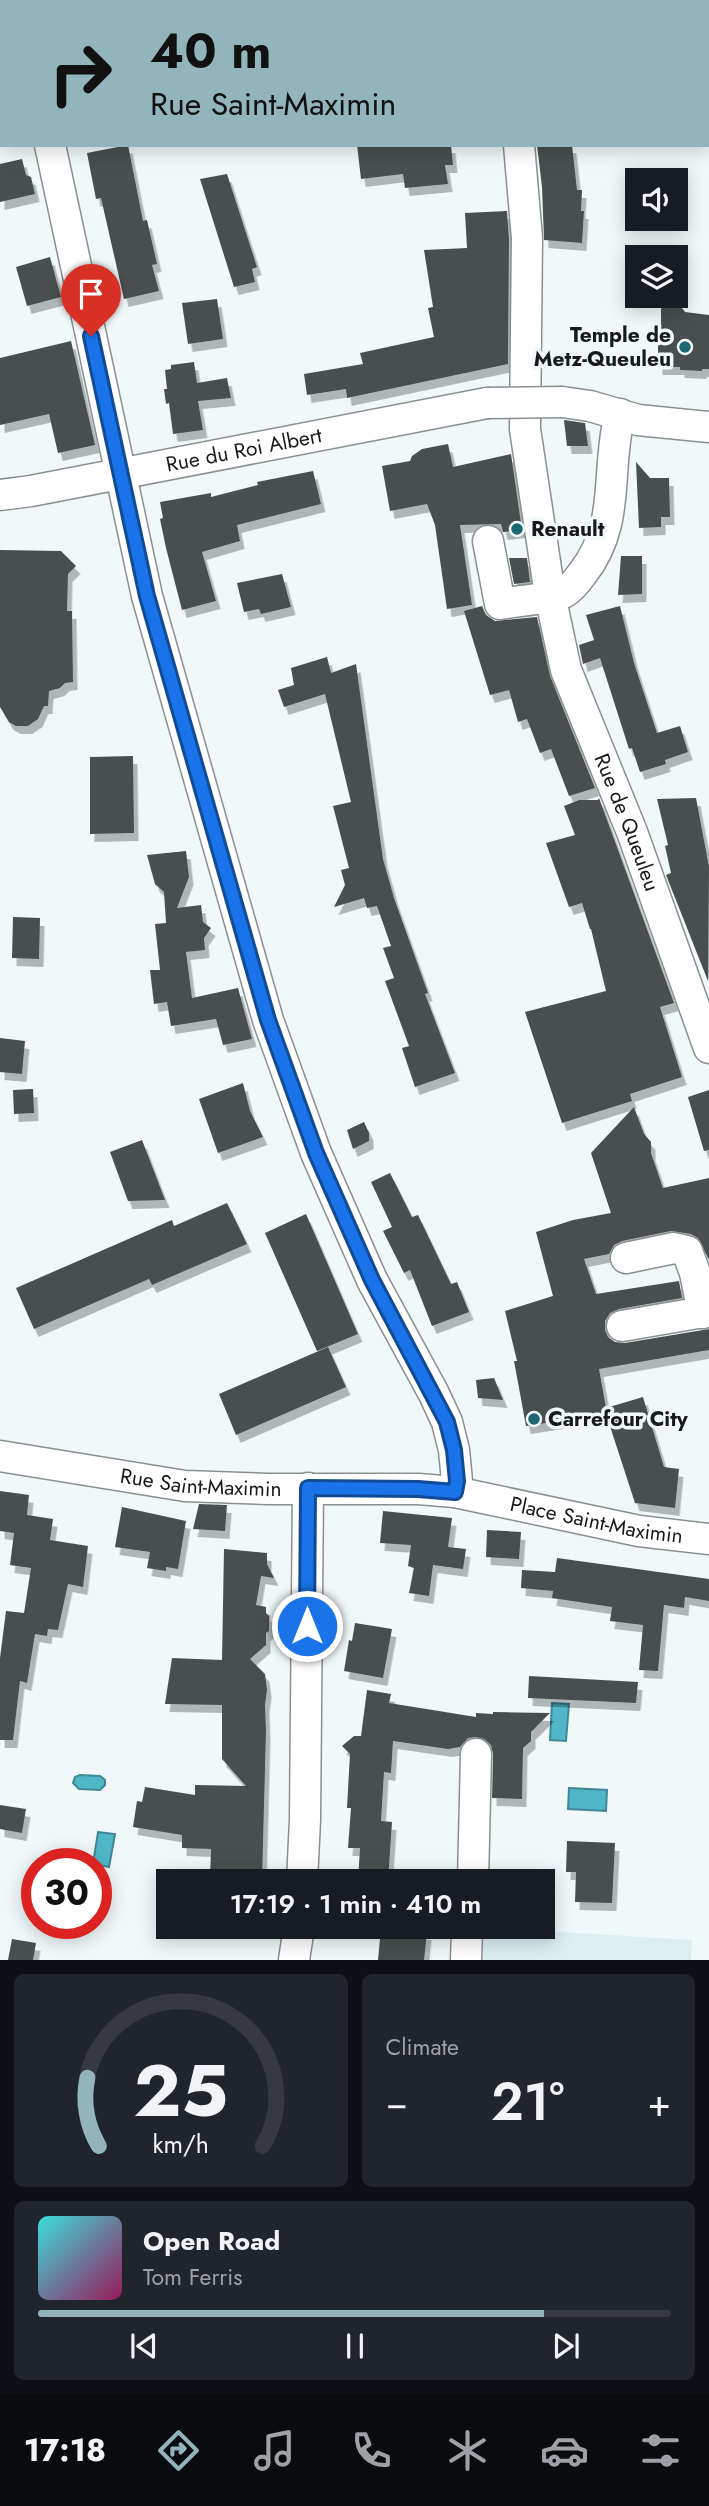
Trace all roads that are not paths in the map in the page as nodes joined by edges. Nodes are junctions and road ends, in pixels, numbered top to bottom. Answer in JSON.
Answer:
{"nodes":[{"id":1,"x":50,"y":147,"type":"edge"},
{"id":2,"x":519,"y":147,"type":"edge"},
{"id":3,"x":620,"y":414,"type":"junction"},
{"id":4,"x":709,"y":427,"type":"edge"},
{"id":5,"x":120,"y":474,"type":"junction"},
{"id":6,"x":0,"y":495,"type":"edge"},
{"id":7,"x":488,"y":541,"type":"dead end"},
{"id":8,"x":550,"y":596,"type":"junction"},
{"id":9,"x":709,"y":1048,"type":"edge"},
{"id":10,"x":626,"y":1258,"type":"dead end"},
{"id":11,"x":706,"y":1312,"type":"edge"},
{"id":12,"x":622,"y":1326,"type":"dead end"},
{"id":13,"x":0,"y":1456,"type":"edge"},
{"id":14,"x":308,"y":1488,"type":"junction"},
{"id":15,"x":455,"y":1492,"type":"junction"},
{"id":16,"x":485,"y":1498,"type":"joint"},
{"id":17,"x":709,"y":1539,"type":"edge"},
{"id":18,"x":476,"y":1754,"type":"dead end"},
{"id":19,"x":303,"y":1869,"type":"edge"},
{"id":20,"x":473,"y":1869,"type":"edge"},
{"id":21,"x":297,"y":1939,"type":"edge"},
{"id":22,"x":468,"y":1939,"type":"edge"},
{"id":23,"x":294,"y":1960,"type":"edge"},
{"id":24,"x":466,"y":1960,"type":"edge"}],
"edges":[{"from":1,"to":5,"type":"street"},
{"from":2,"to":8,"type":"street","name":"Rue de Queuleu"},
{"from":3,"to":4,"type":"street"},
{"from":3,"to":5,"type":"street","name":"Rue du Roi Albert","bridge":true},
{"from":3,"to":8,"type":"street"},
{"from":5,"to":6,"type":"street","name":"Rue du Roi Albert"},
{"from":5,"to":15,"type":"street"},
{"from":7,"to":8,"type":"street"},
{"from":8,"to":9,"type":"street","name":"Rue de Queuleu"},
{"from":10,"to":11,"type":"street"},
{"from":11,"to":12,"type":"street"},
{"from":13,"to":14,"type":"street","name":"Rue Saint-Maximin"},
{"from":14,"to":15,"type":"street","name":"Rue Saint-Maximin"},
{"from":14,"to":19,"type":"street"},
{"from":15,"to":16,"type":"street","name":"Rue Saint-Maximin"},
{"from":16,"to":17,"type":"street","name":"Place Saint-Maximin"},
{"from":18,"to":20,"type":"street"},
{"from":21,"to":23,"type":"street"},
{"from":22,"to":24,"type":"street"}]}
